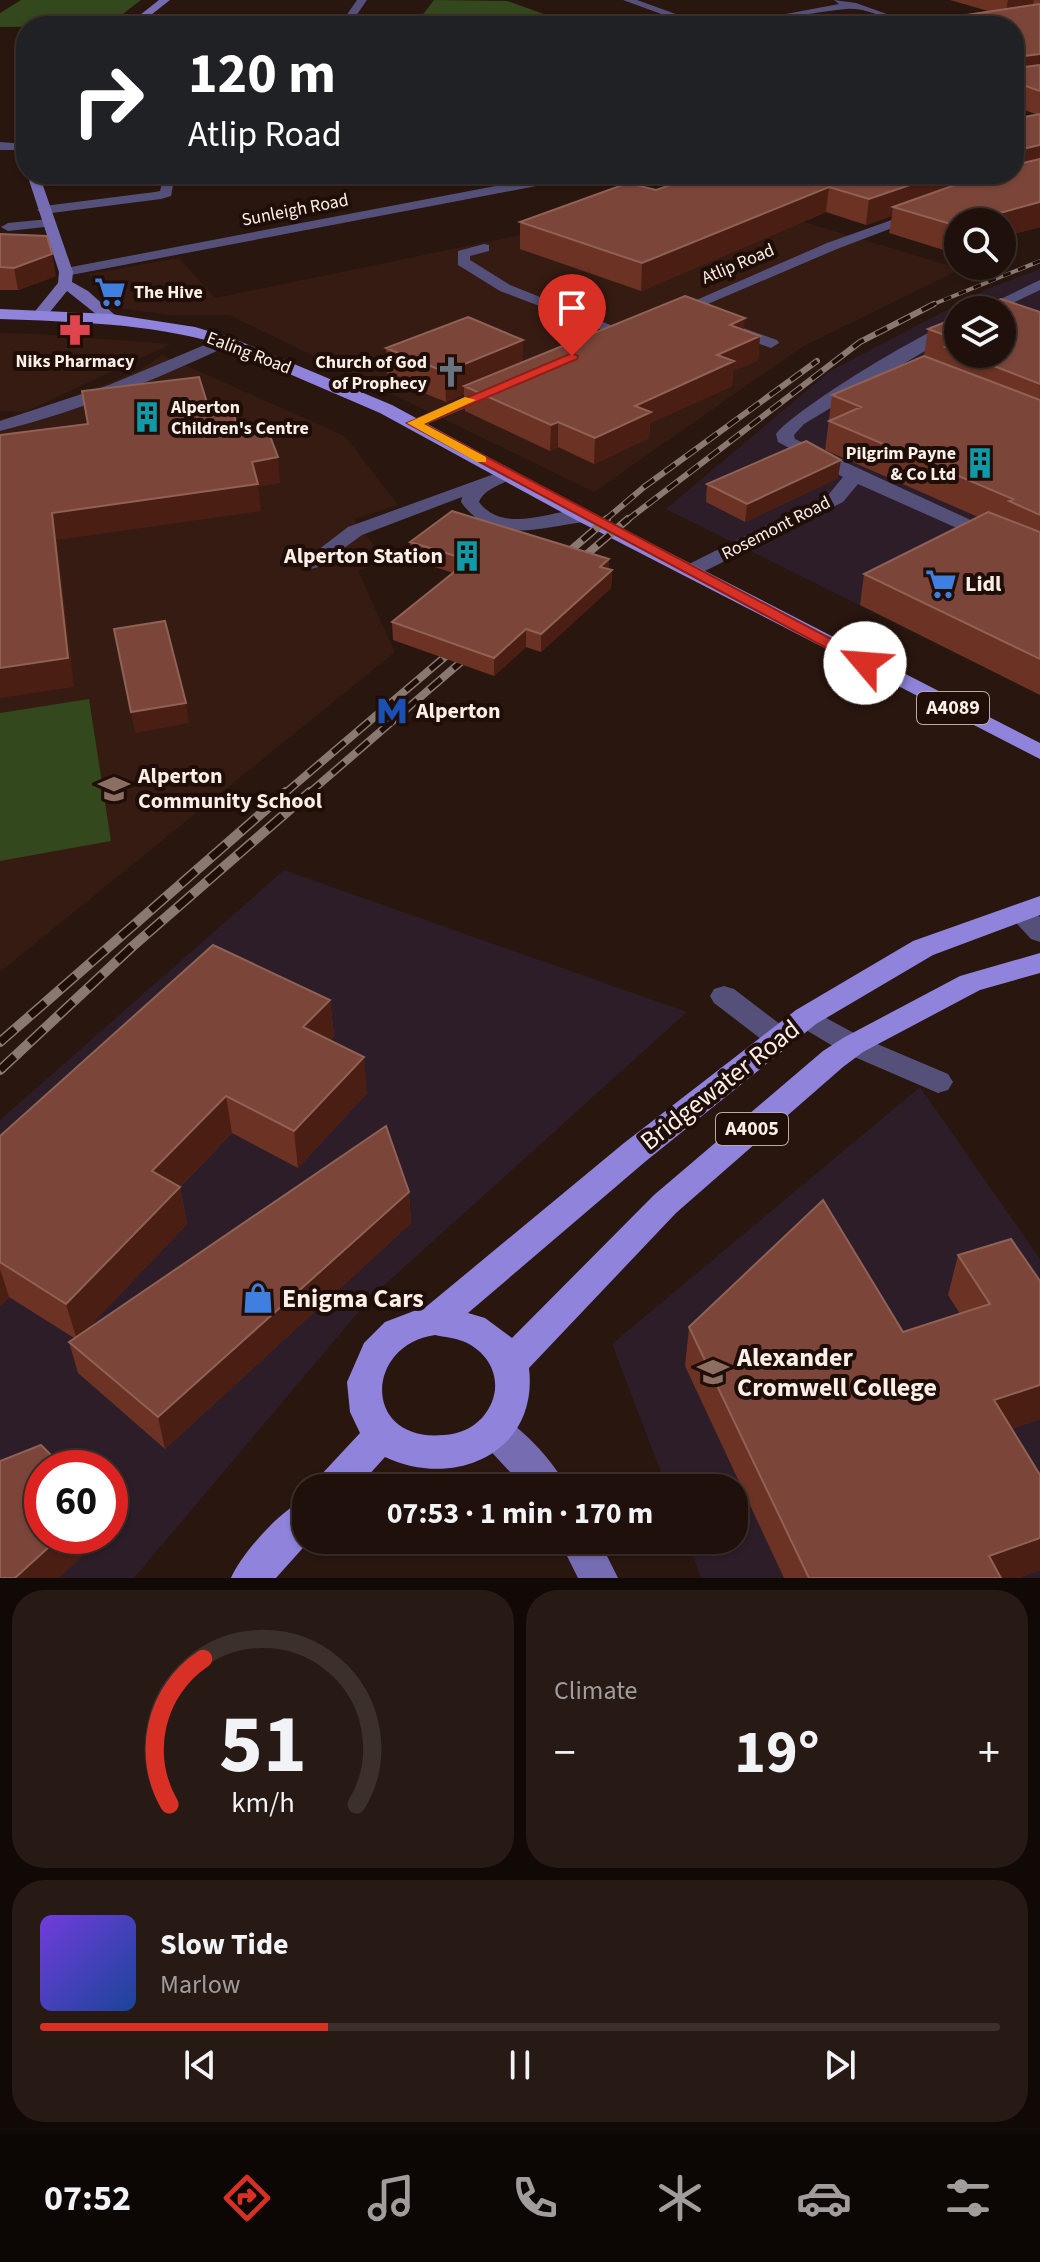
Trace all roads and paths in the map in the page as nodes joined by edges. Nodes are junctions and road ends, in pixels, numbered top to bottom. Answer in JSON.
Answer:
{"nodes":[{"id":1,"x":165,"y":0,"type":"edge"},
{"id":2,"x":628,"y":0,"type":"edge"},
{"id":3,"x":836,"y":0,"type":"edge"},
{"id":4,"x":853,"y":5,"type":"junction"},
{"id":5,"x":144,"y":16,"type":"edge"},
{"id":6,"x":675,"y":16,"type":"edge"},
{"id":7,"x":787,"y":16,"type":"edge"},
{"id":8,"x":885,"y":16,"type":"edge"},
{"id":9,"x":36,"y":184,"type":"edge"},
{"id":10,"x":167,"y":184,"type":"edge"},
{"id":11,"x":525,"y":184,"type":"edge"},
{"id":12,"x":941,"y":208,"type":"edge"},
{"id":13,"x":47,"y":216,"type":"junction"},
{"id":14,"x":8,"y":227,"type":"dead end"},
{"id":15,"x":484,"y":248,"type":"dead end"},
{"id":16,"x":65,"y":278,"type":"junction"},
{"id":17,"x":1040,"y":284,"type":"edge"},
{"id":18,"x":1015,"y":296,"type":"edge"},
{"id":19,"x":681,"y":310,"type":"junction"},
{"id":20,"x":1016,"y":312,"type":"edge"},
{"id":21,"x":0,"y":314,"type":"edge"},
{"id":22,"x":1026,"y":314,"type":"edge"},
{"id":23,"x":40,"y":315,"type":"junction"},
{"id":24,"x":111,"y":319,"type":"junction"},
{"id":25,"x":639,"y":328,"type":"junction"},
{"id":26,"x":944,"y":333,"type":"edge"},
{"id":27,"x":226,"y":341,"type":"junction"},
{"id":28,"x":771,"y":343,"type":"dead end"},
{"id":29,"x":597,"y":346,"type":"edge"},
{"id":30,"x":890,"y":363,"type":"junction"},
{"id":31,"x":917,"y":374,"type":"edge"},
{"id":32,"x":513,"y":382,"type":"edge"},
{"id":33,"x":414,"y":423,"type":"junction"},
{"id":34,"x":0,"y":426,"type":"edge"},
{"id":35,"x":508,"y":474,"type":"junction"},
{"id":36,"x":853,"y":475,"type":"junction"},
{"id":37,"x":583,"y":516,"type":"junction"},
{"id":38,"x":1040,"y":559,"type":"edge"},
{"id":39,"x":311,"y":563,"type":"dead end"},
{"id":40,"x":690,"y":571,"type":"junction"},
{"id":41,"x":1040,"y":752,"type":"edge"},
{"id":42,"x":1030,"y":909,"type":"edge"},
{"id":43,"x":1040,"y":933,"type":"edge"},
{"id":44,"x":1040,"y":963,"type":"edge"},
{"id":45,"x":724,"y":996,"type":"dead end"},
{"id":46,"x":806,"y":1017,"type":"junction"},
{"id":47,"x":779,"y":1038,"type":"junction"},
{"id":48,"x":853,"y":1045,"type":"junction"},
{"id":49,"x":938,"y":1082,"type":"dead end"},
{"id":50,"x":435,"y":1320,"type":"junction"},
{"id":51,"x":511,"y":1363,"type":"junction"},
{"id":52,"x":496,"y":1431,"type":"junction"},
{"id":53,"x":383,"y":1434,"type":"junction"},
{"id":54,"x":346,"y":1474,"type":"edge"},
{"id":55,"x":536,"y":1474,"type":"edge"},
{"id":56,"x":292,"y":1532,"type":"edge"},
{"id":57,"x":586,"y":1554,"type":"edge"},
{"id":58,"x":250,"y":1578,"type":"edge"},
{"id":59,"x":599,"y":1578,"type":"edge"}],
"edges":[{"from":1,"to":5,"type":"street"},
{"from":2,"to":6,"type":"street"},
{"from":3,"to":4,"type":"street"},
{"from":4,"to":7,"type":"street"},
{"from":4,"to":8,"type":"street"},
{"from":9,"to":13,"type":"street"},
{"from":10,"to":13,"type":"street"},
{"from":11,"to":16,"type":"street","name":"Sunleigh Road"},
{"from":12,"to":19,"type":"street","name":"Atlip Road"},
{"from":13,"to":14,"type":"street"},
{"from":13,"to":16,"type":"street"},
{"from":15,"to":25,"type":"street"},
{"from":16,"to":23,"type":"street"},
{"from":16,"to":24,"type":"street"},
{"from":17,"to":18,"type":"street"},
{"from":19,"to":25,"type":"street","name":"Atlip Road"},
{"from":19,"to":28,"type":"street"},
{"from":20,"to":22,"type":"street"},
{"from":21,"to":23,"type":"main road","number":"A4089"},
{"from":23,"to":24,"type":"main road","name":"Ealing Road","number":"A4089"},
{"from":24,"to":27,"type":"main road","name":"Ealing Road","number":"A4089"},
{"from":25,"to":29,"type":"street","name":"Atlip Road"},
{"from":26,"to":30,"type":"street","name":"Rosemont Road"},
{"from":27,"to":33,"type":"main road","name":"Ealing Road","number":"A4089"},
{"from":27,"to":34,"type":"street"},
{"from":30,"to":31,"type":"street"},
{"from":30,"to":36,"type":"street","name":"Rosemont Road"},
{"from":32,"to":33,"type":"street"},
{"from":33,"to":35,"type":"main road","name":"Ealing Road","number":"A4089"},
{"from":35,"to":37,"type":"main road","name":"Ealing Road","number":"A4089"},
{"from":35,"to":37,"type":"street"},
{"from":35,"to":39,"type":"street"},
{"from":36,"to":38,"type":"street","name":"Rosemont Road"},
{"from":36,"to":40,"type":"street","name":"Rosemont Road"},
{"from":37,"to":40,"type":"main road","name":"Ealing Road","number":"A4089"},
{"from":40,"to":41,"type":"main road","name":"Ealing Road","number":"A4089"},
{"from":42,"to":43,"type":"street"},
{"from":42,"to":46,"type":"main road","name":"Bridgewater Road","number":"A4005"},
{"from":44,"to":48,"type":"main road","number":"A4005"},
{"from":45,"to":47,"type":"street"},
{"from":46,"to":47,"type":"main road","name":"Bridgewater Road","number":"A4005"},
{"from":46,"to":48,"type":"street"},
{"from":47,"to":50,"type":"main road","name":"Bridgewater Road","number":"A4005"},
{"from":48,"to":49,"type":"street"},
{"from":48,"to":51,"type":"main road","number":"A4005"},
{"from":50,"to":51,"type":"main road"},
{"from":50,"to":53,"type":"main road"},
{"from":51,"to":52,"type":"main road"},
{"from":52,"to":53,"type":"main road"},
{"from":52,"to":55,"type":"street"},
{"from":53,"to":54,"type":"main road"},
{"from":56,"to":58,"type":"main road"},
{"from":57,"to":59,"type":"street"}]}
